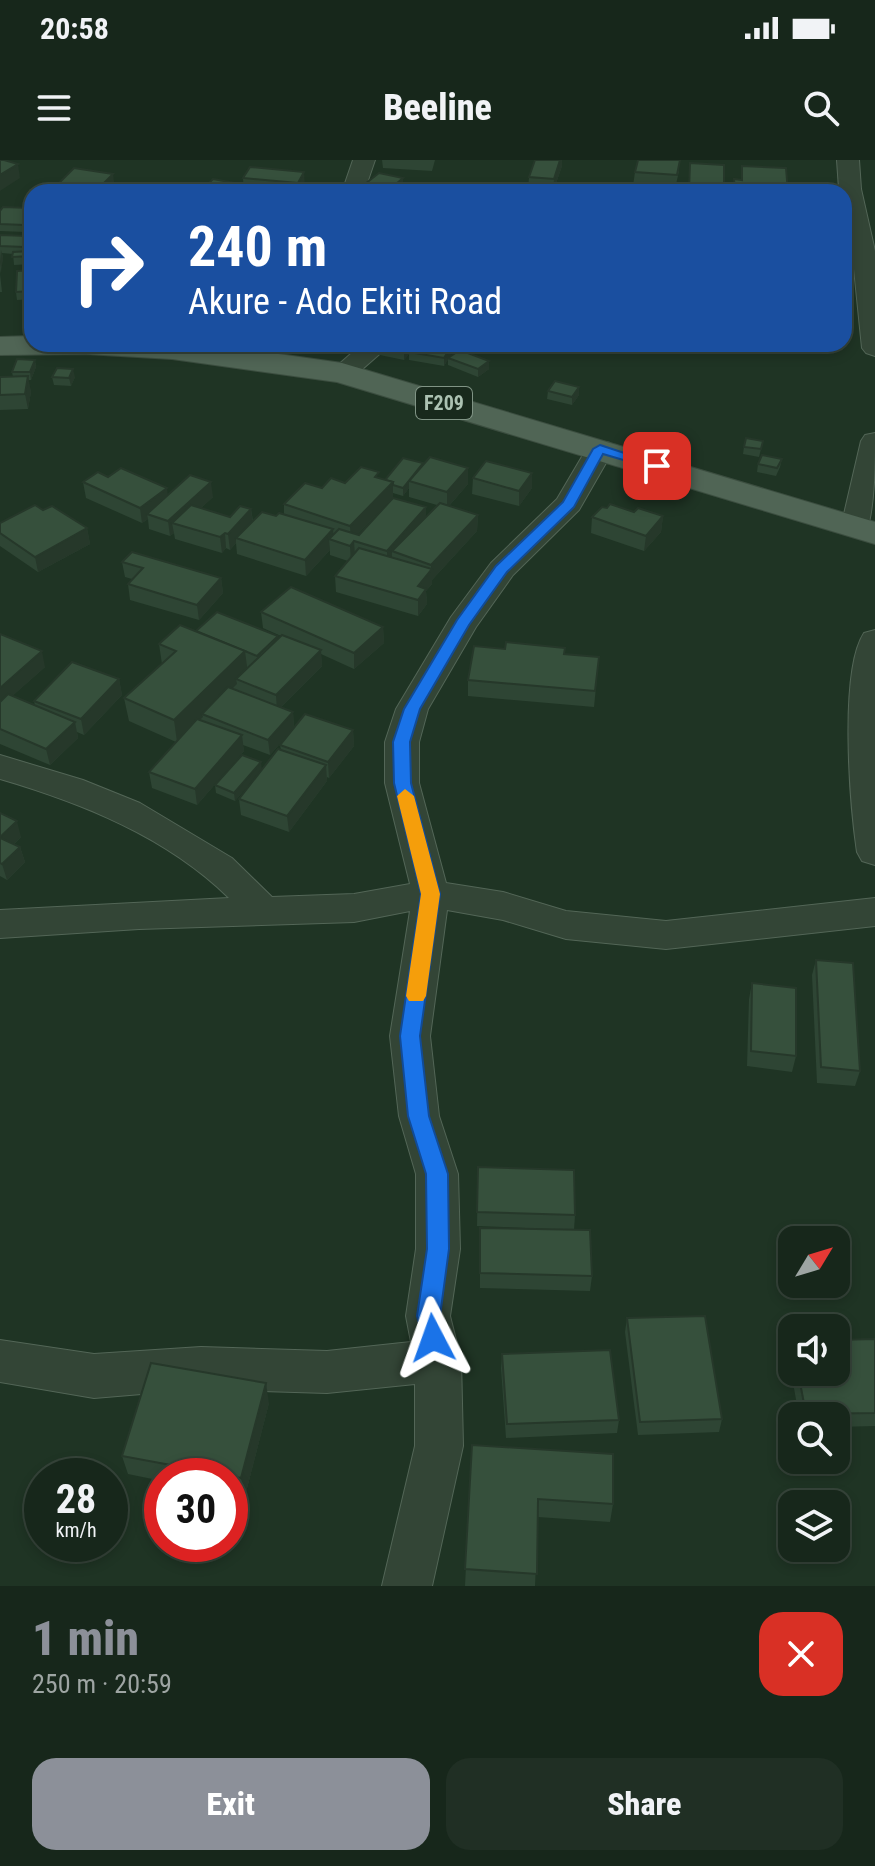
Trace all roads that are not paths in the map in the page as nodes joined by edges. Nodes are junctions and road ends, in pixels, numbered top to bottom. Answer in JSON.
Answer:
{"nodes":[{"id":1,"x":364,"y":160,"type":"edge"},
{"id":2,"x":848,"y":160,"type":"edge"},
{"id":3,"x":356,"y":184,"type":"edge"},
{"id":4,"x":850,"y":184,"type":"edge"},
{"id":5,"x":852,"y":216,"type":"edge"},
{"id":6,"x":855,"y":257,"type":"edge"},
{"id":7,"x":0,"y":346,"type":"edge"},
{"id":8,"x":24,"y":346,"type":"edge"},
{"id":9,"x":875,"y":348,"type":"edge"},
{"id":10,"x":268,"y":352,"type":"edge"},
{"id":11,"x":368,"y":352,"type":"edge"},
{"id":12,"x":342,"y":373,"type":"junction"},
{"id":13,"x":875,"y":441,"type":"edge"},
{"id":14,"x":600,"y":449,"type":"junction"},
{"id":15,"x":866,"y":530,"type":"edge"},
{"id":16,"x":875,"y":640,"type":"edge"},
{"id":17,"x":0,"y":767,"type":"edge"},
{"id":18,"x":875,"y":852,"type":"edge"},
{"id":19,"x":431,"y":894,"type":"junction"},
{"id":20,"x":264,"y":911,"type":"junction"},
{"id":21,"x":875,"y":912,"type":"edge"},
{"id":22,"x":0,"y":924,"type":"edge"},
{"id":23,"x":438,"y":1360,"type":"junction"},
{"id":24,"x":0,"y":1361,"type":"edge"},
{"id":25,"x":407,"y":1586,"type":"edge"}],
"edges":[{"from":1,"to":3,"type":"street"},
{"from":2,"to":4,"type":"street"},
{"from":5,"to":6,"type":"street"},
{"from":6,"to":9,"type":"street"},
{"from":7,"to":8,"type":"main road","number":"F209"},
{"from":10,"to":12,"type":"main road","number":"F209"},
{"from":11,"to":12,"type":"street"},
{"from":12,"to":14,"type":"main road","number":"F209"},
{"from":13,"to":15,"type":"street"},
{"from":14,"to":15,"type":"main road","number":"F209"},
{"from":14,"to":19,"type":"street"},
{"from":16,"to":18,"type":"street"},
{"from":17,"to":20,"type":"street"},
{"from":19,"to":20,"type":"street"},
{"from":19,"to":21,"type":"street"},
{"from":19,"to":23,"type":"street"},
{"from":20,"to":22,"type":"street"},
{"from":23,"to":24,"type":"street"},
{"from":23,"to":25,"type":"street"}]}
